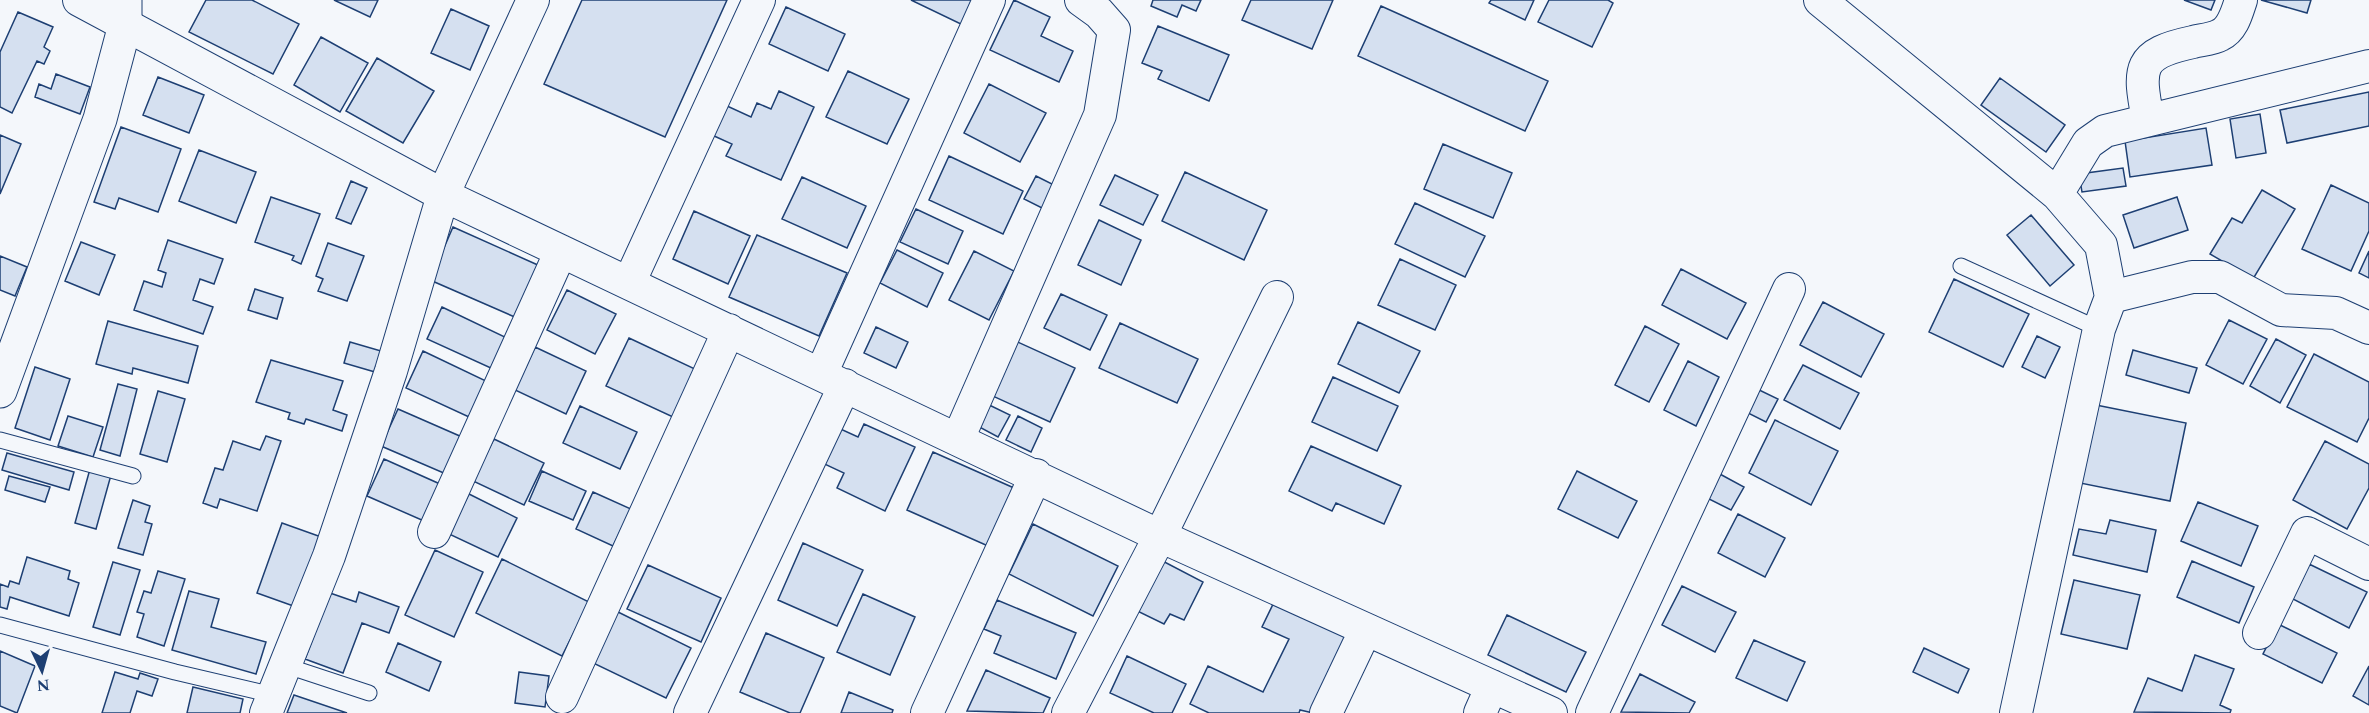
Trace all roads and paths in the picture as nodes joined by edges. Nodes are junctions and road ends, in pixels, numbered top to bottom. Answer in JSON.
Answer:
{"nodes":[{"id":1,"x":78,"y":0,"type":"edge"},
{"id":2,"x":534,"y":0,"type":"edge"},
{"id":3,"x":759,"y":0,"type":"edge"},
{"id":4,"x":988,"y":0,"type":"edge"},
{"id":5,"x":1081,"y":0,"type":"edge"},
{"id":6,"x":1820,"y":0,"type":"edge"},
{"id":7,"x":2241,"y":0,"type":"edge"},
{"id":8,"x":125,"y":13,"type":"edge"},
{"id":9,"x":2369,"y":66,"type":"edge"},
{"id":10,"x":2148,"y":120,"type":"junction"},
{"id":11,"x":2057,"y":194,"type":"junction"},
{"id":12,"x":443,"y":195,"type":"junction"},
{"id":13,"x":561,"y":251,"type":"junction"},
{"id":14,"x":1961,"y":266,"type":"dead end"},
{"id":15,"x":629,"y":283,"type":"junction"},
{"id":16,"x":1789,"y":289,"type":"dead end"},
{"id":17,"x":1277,"y":297,"type":"dead end"},
{"id":18,"x":2111,"y":297,"type":"junction"},
{"id":19,"x":2369,"y":328,"type":"edge"},
{"id":20,"x":729,"y":330,"type":"junction"},
{"id":21,"x":2099,"y":330,"type":"junction"},
{"id":22,"x":833,"y":380,"type":"junction"},
{"id":23,"x":0,"y":391,"type":"edge"},
{"id":24,"x":958,"y":439,"type":"junction"},
{"id":25,"x":0,"y":440,"type":"edge"},
{"id":26,"x":1036,"y":475,"type":"junction"},
{"id":27,"x":133,"y":476,"type":"dead end"},
{"id":28,"x":434,"y":532,"type":"dead end"},
{"id":29,"x":1160,"y":536,"type":"junction"},
{"id":30,"x":2369,"y":564,"type":"edge"},
{"id":31,"x":0,"y":625,"type":"edge"},
{"id":32,"x":1365,"y":631,"type":"junction"},
{"id":33,"x":2259,"y":633,"type":"dead end"},
{"id":34,"x":284,"y":665,"type":"junction"},
{"id":35,"x":369,"y":693,"type":"dead end"},
{"id":36,"x":562,"y":698,"type":"dead end"},
{"id":37,"x":1486,"y":700,"type":"edge"},
{"id":38,"x":269,"y":704,"type":"edge"},
{"id":39,"x":690,"y":713,"type":"edge"},
{"id":40,"x":927,"y":713,"type":"edge"},
{"id":41,"x":1068,"y":713,"type":"edge"},
{"id":42,"x":1326,"y":713,"type":"edge"},
{"id":43,"x":1551,"y":713,"type":"edge"},
{"id":44,"x":1592,"y":713,"type":"edge"},
{"id":45,"x":2016,"y":713,"type":"edge"}],
"edges":[{"from":1,"to":8,"type":"street"},
{"from":2,"to":12,"type":"street"},
{"from":3,"to":15,"type":"street"},
{"from":4,"to":22,"type":"street"},
{"from":5,"to":24,"type":"street"},
{"from":6,"to":11,"type":"street"},
{"from":7,"to":10,"type":"street"},
{"from":8,"to":12,"type":"street"},
{"from":8,"to":23,"type":"street"},
{"from":9,"to":10,"type":"street"},
{"from":10,"to":11,"type":"street"},
{"from":11,"to":18,"type":"street"},
{"from":12,"to":13,"type":"street"},
{"from":12,"to":34,"type":"street"},
{"from":13,"to":15,"type":"street"},
{"from":13,"to":28,"type":"street"},
{"from":14,"to":21,"type":"lane"},
{"from":15,"to":20,"type":"street"},
{"from":16,"to":44,"type":"street"},
{"from":17,"to":29,"type":"street"},
{"from":18,"to":19,"type":"street"},
{"from":18,"to":21,"type":"street"},
{"from":20,"to":22,"type":"street"},
{"from":20,"to":36,"type":"street"},
{"from":21,"to":45,"type":"street"},
{"from":22,"to":24,"type":"street"},
{"from":22,"to":39,"type":"street"},
{"from":24,"to":26,"type":"street"},
{"from":25,"to":27,"type":"lane"},
{"from":26,"to":29,"type":"street"},
{"from":26,"to":40,"type":"street"},
{"from":29,"to":32,"type":"street"},
{"from":29,"to":41,"type":"street"},
{"from":30,"to":33,"type":"street"},
{"from":31,"to":38,"type":"lane"},
{"from":32,"to":37,"type":"street"},
{"from":32,"to":42,"type":"street"},
{"from":34,"to":35,"type":"lane"},
{"from":34,"to":38,"type":"street"},
{"from":37,"to":43,"type":"street"}]}
